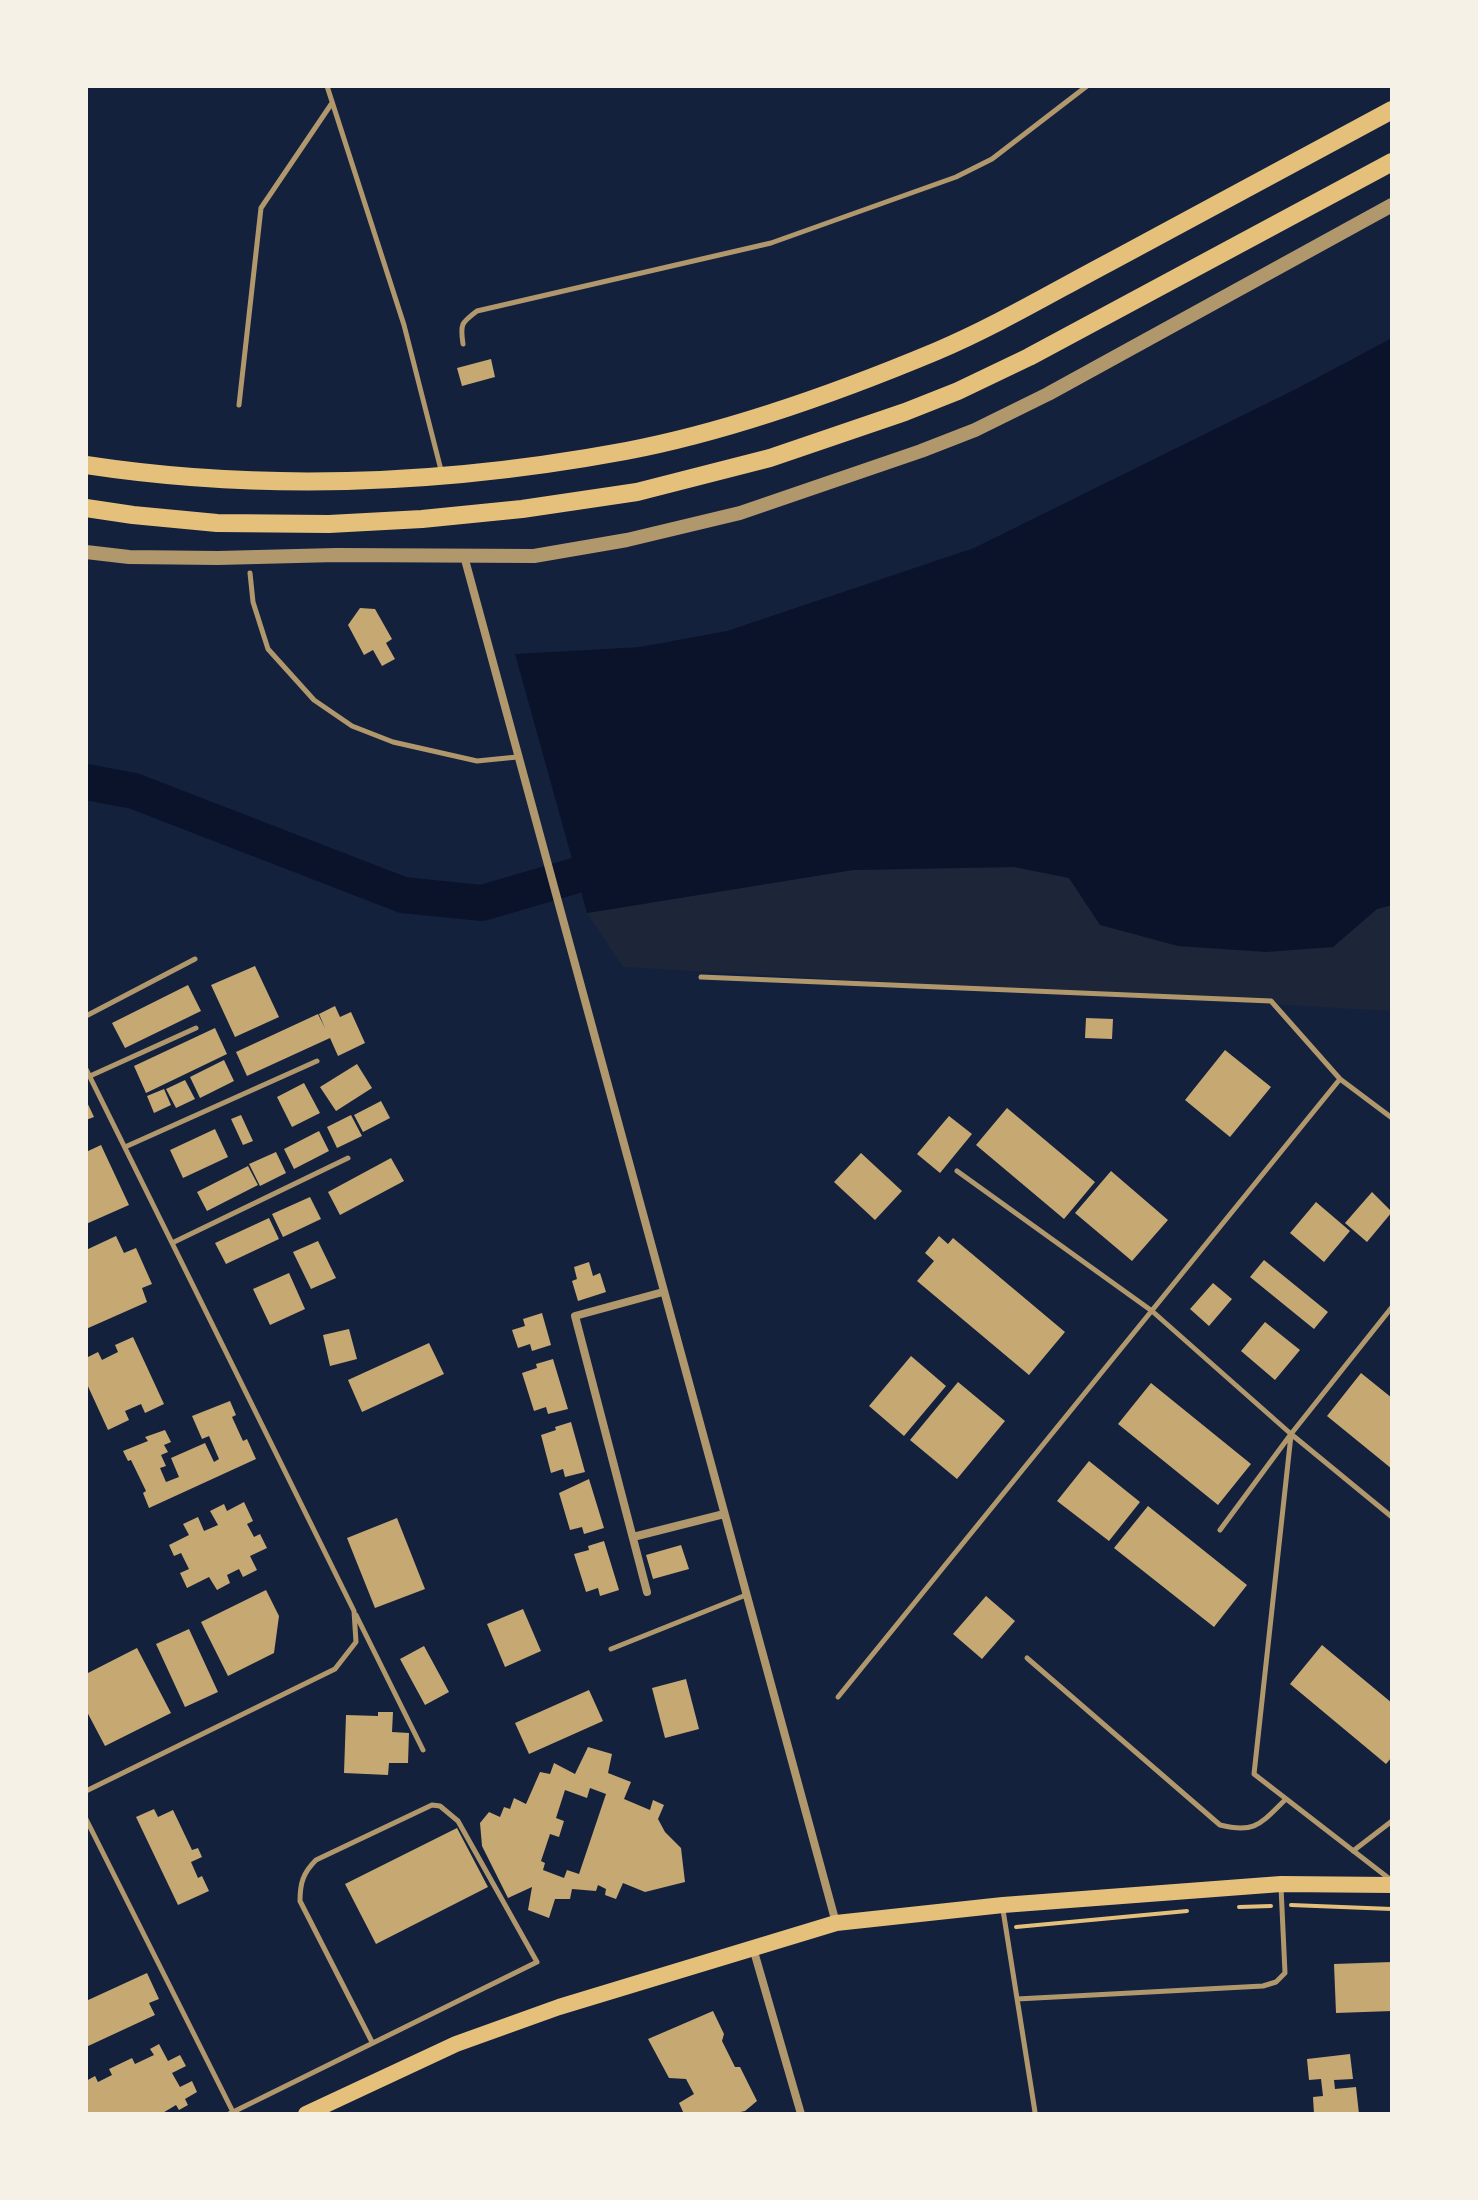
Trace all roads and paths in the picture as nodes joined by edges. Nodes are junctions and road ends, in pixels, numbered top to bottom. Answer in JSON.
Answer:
{"nodes":[{"id":1,"x":327,"y":86,"type":"edge"},
{"id":2,"x":1087,"y":86,"type":"edge"},
{"id":3,"x":332,"y":103,"type":"junction"},
{"id":4,"x":1392,"y":110,"type":"edge"},
{"id":5,"x":1392,"y":162,"type":"edge"},
{"id":6,"x":1392,"y":205,"type":"edge"},
{"id":7,"x":463,"y":344,"type":"dead end"},
{"id":8,"x":239,"y":405,"type":"dead end"},
{"id":9,"x":86,"y":465,"type":"edge"},
{"id":10,"x":442,"y":474,"type":"junction"},
{"id":11,"x":86,"y":508,"type":"edge"},
{"id":12,"x":86,"y":552,"type":"edge"},
{"id":13,"x":464,"y":556,"type":"junction"},
{"id":14,"x":250,"y":573,"type":"dead end"},
{"id":15,"x":517,"y":757,"type":"junction"},
{"id":16,"x":195,"y":959,"type":"dead end"},
{"id":17,"x":701,"y":977,"type":"dead end"},
{"id":18,"x":86,"y":1016,"type":"edge"},
{"id":19,"x":196,"y":1028,"type":"dead end"},
{"id":20,"x":317,"y":1061,"type":"dead end"},
{"id":21,"x":86,"y":1069,"type":"edge"},
{"id":22,"x":90,"y":1076,"type":"junction"},
{"id":23,"x":1340,"y":1079,"type":"junction"},
{"id":24,"x":1392,"y":1118,"type":"edge"},
{"id":25,"x":125,"y":1147,"type":"junction"},
{"id":26,"x":348,"y":1158,"type":"dead end"},
{"id":27,"x":957,"y":1171,"type":"dead end"},
{"id":28,"x":172,"y":1243,"type":"junction"},
{"id":29,"x":663,"y":1292,"type":"junction"},
{"id":30,"x":1392,"y":1307,"type":"edge"},
{"id":31,"x":1152,"y":1311,"type":"junction"},
{"id":32,"x":1291,"y":1434,"type":"junction"},
{"id":33,"x":724,"y":1514,"type":"junction"},
{"id":34,"x":1392,"y":1517,"type":"edge"},
{"id":35,"x":1220,"y":1530,"type":"dead end"},
{"id":36,"x":633,"y":1537,"type":"junction"},
{"id":37,"x":647,"y":1592,"type":"dead end"},
{"id":38,"x":746,"y":1595,"type":"junction"},
{"id":39,"x":354,"y":1611,"type":"junction"},
{"id":40,"x":611,"y":1649,"type":"dead end"},
{"id":41,"x":1027,"y":1658,"type":"dead end"},
{"id":42,"x":838,"y":1697,"type":"dead end"},
{"id":43,"x":423,"y":1750,"type":"dead end"},
{"id":44,"x":86,"y":1791,"type":"edge"},
{"id":45,"x":1286,"y":1799,"type":"junction"},
{"id":46,"x":86,"y":1819,"type":"edge"},
{"id":47,"x":1392,"y":1821,"type":"edge"},
{"id":48,"x":1353,"y":1851,"type":"junction"},
{"id":49,"x":1392,"y":1883,"type":"edge"},
{"id":50,"x":1281,"y":1884,"type":"junction"},
{"id":51,"x":1003,"y":1905,"type":"junction"},
{"id":52,"x":1282,"y":1905,"type":"junction"},
{"id":53,"x":1238,"y":1907,"type":"dead end"},
{"id":54,"x":1392,"y":1909,"type":"edge"},
{"id":55,"x":1193,"y":1910,"type":"dead end"},
{"id":56,"x":836,"y":1923,"type":"junction"},
{"id":57,"x":1006,"y":1927,"type":"junction"},
{"id":58,"x":753,"y":1948,"type":"junction"},
{"id":59,"x":1017,"y":1999,"type":"junction"},
{"id":60,"x":372,"y":2042,"type":"junction"},
{"id":61,"x":1035,"y":2112,"type":"edge"},
{"id":62,"x":232,"y":2113,"type":"edge"},
{"id":63,"x":306,"y":2114,"type":"edge"},
{"id":64,"x":801,"y":2114,"type":"edge"}],
"edges":[{"from":1,"to":3,"type":"lane"},
{"from":2,"to":7,"type":"lane"},
{"from":3,"to":8,"type":"lane"},
{"from":3,"to":10,"type":"lane"},
{"from":4,"to":10,"type":"highway"},
{"from":5,"to":11,"type":"highway"},
{"from":6,"to":13,"type":"street"},
{"from":9,"to":10,"type":"highway"},
{"from":12,"to":13,"type":"street"},
{"from":13,"to":15,"type":"street"},
{"from":14,"to":15,"type":"lane"},
{"from":15,"to":29,"type":"street"},
{"from":16,"to":18,"type":"lane"},
{"from":17,"to":23,"type":"lane"},
{"from":19,"to":22,"type":"lane"},
{"from":20,"to":25,"type":"lane"},
{"from":21,"to":22,"type":"lane"},
{"from":22,"to":25,"type":"lane"},
{"from":23,"to":24,"type":"lane"},
{"from":23,"to":31,"type":"lane"},
{"from":25,"to":28,"type":"lane"},
{"from":26,"to":28,"type":"lane"},
{"from":27,"to":31,"type":"lane"},
{"from":28,"to":39,"type":"lane"},
{"from":29,"to":33,"type":"street"},
{"from":29,"to":36,"type":"street"},
{"from":30,"to":32,"type":"lane"},
{"from":31,"to":32,"type":"lane"},
{"from":31,"to":42,"type":"lane"},
{"from":32,"to":34,"type":"lane"},
{"from":32,"to":35,"type":"lane"},
{"from":32,"to":45,"type":"lane"},
{"from":33,"to":36,"type":"street"},
{"from":33,"to":38,"type":"street"},
{"from":36,"to":37,"type":"street"},
{"from":38,"to":40,"type":"lane"},
{"from":38,"to":56,"type":"street"},
{"from":39,"to":43,"type":"lane"},
{"from":39,"to":44,"type":"lane"},
{"from":41,"to":45,"type":"lane"},
{"from":45,"to":48,"type":"lane"},
{"from":46,"to":62,"type":"lane"},
{"from":47,"to":48,"type":"lane"},
{"from":48,"to":49,"type":"lane"},
{"from":49,"to":50,"type":"main road"},
{"from":50,"to":51,"type":"main road"},
{"from":50,"to":52,"type":"lane"},
{"from":51,"to":56,"type":"main road"},
{"from":51,"to":57,"type":"lane"},
{"from":52,"to":53,"type":"path"},
{"from":52,"to":54,"type":"path"},
{"from":52,"to":59,"type":"lane"},
{"from":55,"to":57,"type":"path"},
{"from":56,"to":58,"type":"main road"},
{"from":57,"to":59,"type":"lane"},
{"from":58,"to":63,"type":"main road"},
{"from":58,"to":64,"type":"street"},
{"from":59,"to":61,"type":"lane"},
{"from":60,"to":60,"type":"lane"},
{"from":60,"to":62,"type":"lane"}]}
